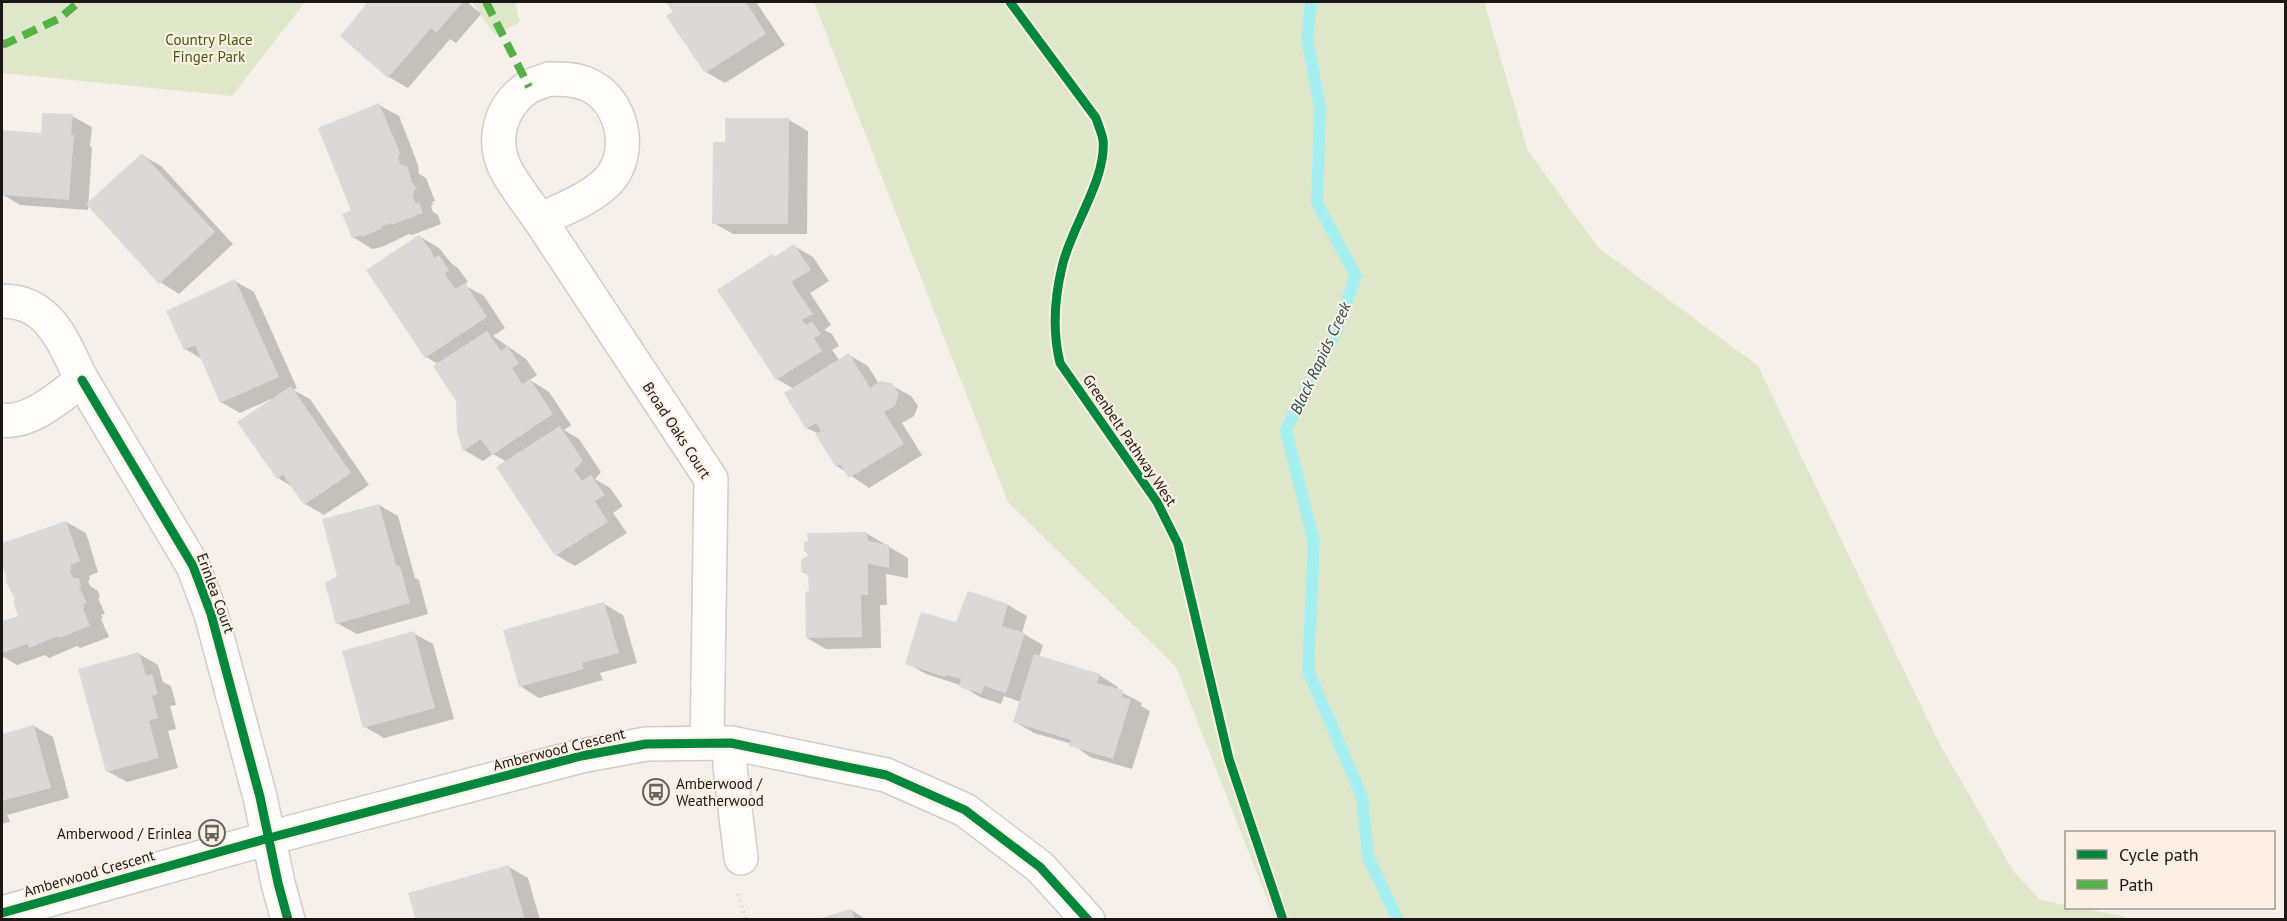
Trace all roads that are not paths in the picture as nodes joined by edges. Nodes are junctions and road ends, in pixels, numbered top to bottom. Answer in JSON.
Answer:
{"nodes":[{"id":1,"x":540,"y":220,"type":"dead end"},
{"id":2,"x":2,"y":302,"type":"edge"},
{"id":3,"x":82,"y":380,"type":"junction"},
{"id":4,"x":2,"y":420,"type":"edge"},
{"id":5,"x":719,"y":743,"type":"junction"},
{"id":6,"x":269,"y":838,"type":"junction"},
{"id":7,"x":741,"y":858,"type":"dead end"},
{"id":8,"x":2,"y":913,"type":"edge"},
{"id":9,"x":288,"y":920,"type":"edge"},
{"id":10,"x":1088,"y":920,"type":"edge"}],
"edges":[{"from":1,"to":5,"type":"street","name":"Broad Oaks Court"},
{"from":2,"to":3,"type":"street","name":"Erinlea Court"},
{"from":3,"to":4,"type":"street"},
{"from":3,"to":6,"type":"street","name":"Erinlea Court"},
{"from":5,"to":6,"type":"street","name":"Amberwood Crescent"},
{"from":5,"to":7,"type":"street","name":"Broad Oaks Court"},
{"from":5,"to":10,"type":"street","name":"Amberwood Crescent"},
{"from":6,"to":8,"type":"street","name":"Amberwood Crescent"},
{"from":6,"to":9,"type":"street","name":"Erinlea Court"}]}
